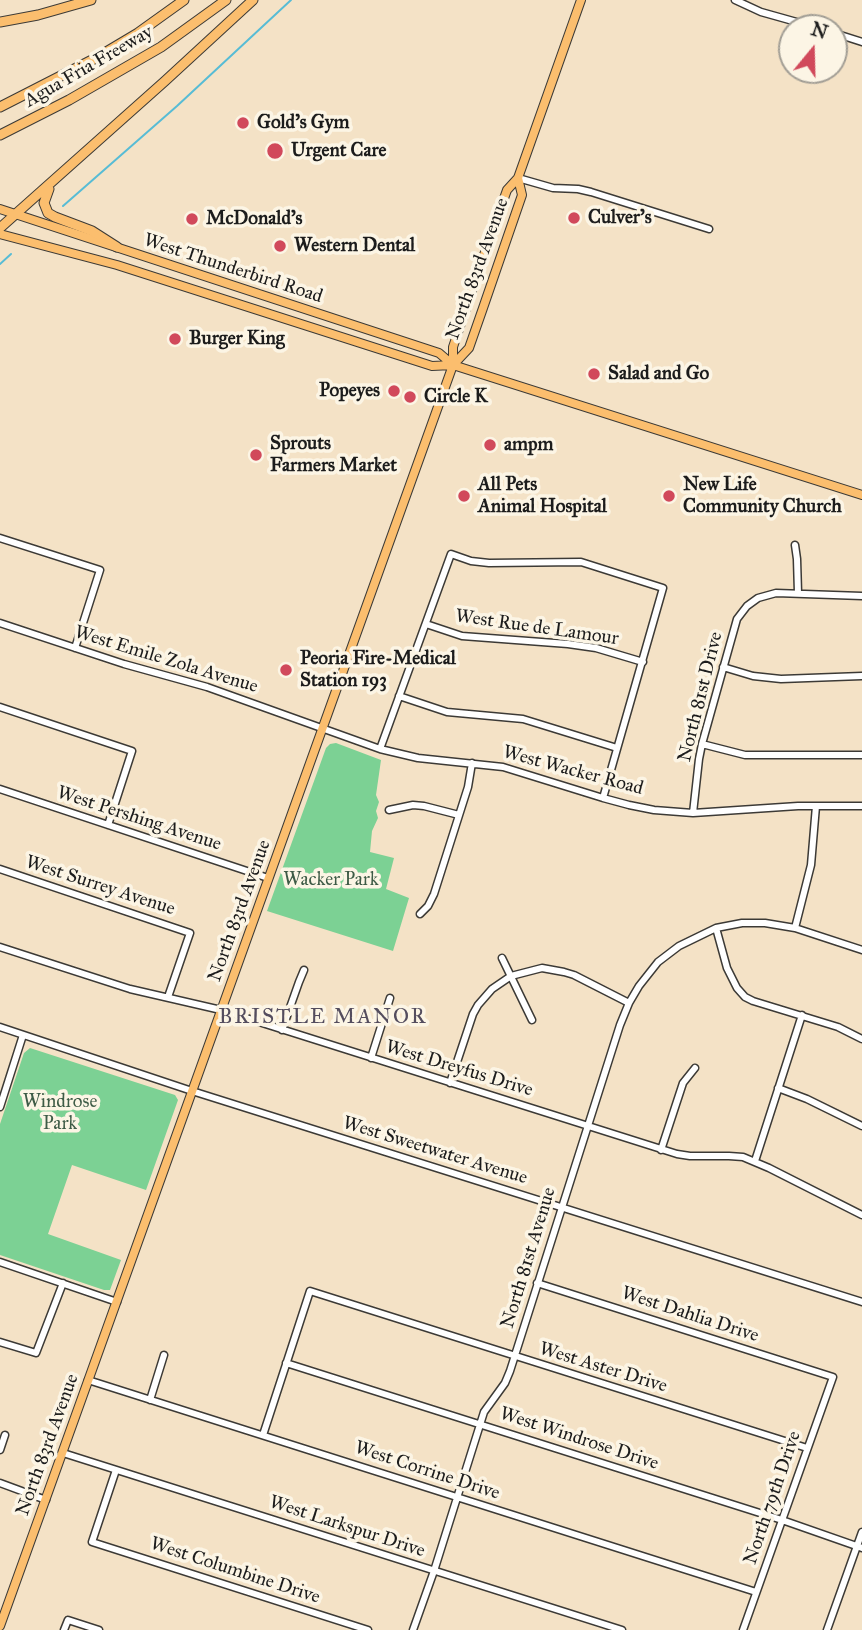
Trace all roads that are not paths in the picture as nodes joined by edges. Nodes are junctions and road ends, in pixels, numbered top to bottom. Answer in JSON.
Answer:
{"nodes":[{"id":1,"x":91,"y":0,"type":"edge"},
{"id":2,"x":184,"y":0,"type":"edge"},
{"id":3,"x":226,"y":0,"type":"edge"},
{"id":4,"x":253,"y":0,"type":"edge"},
{"id":5,"x":582,"y":0,"type":"edge"},
{"id":6,"x":735,"y":0,"type":"edge"},
{"id":7,"x":778,"y":17,"type":"edge"},
{"id":8,"x":0,"y":22,"type":"edge"},
{"id":9,"x":0,"y":107,"type":"edge"},
{"id":10,"x":0,"y":135,"type":"edge"},
{"id":11,"x":519,"y":178,"type":"junction"},
{"id":12,"x":53,"y":182,"type":"junction"},
{"id":13,"x":0,"y":209,"type":"edge"},
{"id":14,"x":16,"y":214,"type":"junction"},
{"id":15,"x":0,"y":229,"type":"edge"},
{"id":16,"x":709,"y":229,"type":"dead end"},
{"id":17,"x":0,"y":234,"type":"edge"},
{"id":18,"x":117,"y":247,"type":"junction"},
{"id":19,"x":453,"y":365,"type":"junction"},
{"id":20,"x":862,"y":495,"type":"edge"},
{"id":21,"x":0,"y":538,"type":"edge"},
{"id":22,"x":795,"y":545,"type":"dead end"},
{"id":23,"x":798,"y":593,"type":"junction"},
{"id":24,"x":862,"y":596,"type":"edge"},
{"id":25,"x":0,"y":623,"type":"edge"},
{"id":26,"x":426,"y":624,"type":"junction"},
{"id":27,"x":75,"y":648,"type":"junction"},
{"id":28,"x":643,"y":662,"type":"junction"},
{"id":29,"x":723,"y":667,"type":"junction"},
{"id":30,"x":862,"y":676,"type":"edge"},
{"id":31,"x":399,"y":696,"type":"junction"},
{"id":32,"x":0,"y":707,"type":"edge"},
{"id":33,"x":322,"y":729,"type":"junction"},
{"id":34,"x":702,"y":744,"type":"junction"},
{"id":35,"x":618,"y":748,"type":"junction"},
{"id":36,"x":380,"y":749,"type":"junction"},
{"id":37,"x":862,"y":755,"type":"edge"},
{"id":38,"x":472,"y":763,"type":"junction"},
{"id":39,"x":0,"y":789,"type":"edge"},
{"id":40,"x":603,"y":799,"type":"junction"},
{"id":41,"x":816,"y":806,"type":"junction"},
{"id":42,"x":862,"y":806,"type":"edge"},
{"id":43,"x":389,"y":810,"type":"dead end"},
{"id":44,"x":693,"y":813,"type":"junction"},
{"id":45,"x":459,"y":815,"type":"junction"},
{"id":46,"x":108,"y":825,"type":"junction"},
{"id":47,"x":0,"y":869,"type":"edge"},
{"id":48,"x":268,"y":878,"type":"junction"},
{"id":49,"x":420,"y":914,"type":"dead end"},
{"id":50,"x":716,"y":928,"type":"junction"},
{"id":51,"x":795,"y":928,"type":"junction"},
{"id":52,"x":0,"y":947,"type":"edge"},
{"id":53,"x":862,"y":950,"type":"edge"},
{"id":54,"x":502,"y":958,"type":"dead end"},
{"id":55,"x":304,"y":970,"type":"dead end"},
{"id":56,"x":511,"y":976,"type":"junction"},
{"id":57,"x":168,"y":997,"type":"junction"},
{"id":58,"x":390,"y":998,"type":"dead end"},
{"id":59,"x":629,"y":1003,"type":"junction"},
{"id":60,"x":221,"y":1010,"type":"junction"},
{"id":61,"x":802,"y":1015,"type":"junction"},
{"id":62,"x":532,"y":1020,"type":"dead end"},
{"id":63,"x":0,"y":1027,"type":"edge"},
{"id":64,"x":282,"y":1030,"type":"junction"},
{"id":65,"x":23,"y":1035,"type":"junction"},
{"id":66,"x":862,"y":1039,"type":"edge"},
{"id":67,"x":371,"y":1058,"type":"junction"},
{"id":68,"x":695,"y":1068,"type":"dead end"},
{"id":69,"x":450,"y":1083,"type":"junction"},
{"id":70,"x":778,"y":1088,"type":"junction"},
{"id":71,"x":192,"y":1091,"type":"junction"},
{"id":72,"x":1,"y":1103,"type":"edge"},
{"id":73,"x":588,"y":1126,"type":"junction"},
{"id":74,"x":862,"y":1126,"type":"edge"},
{"id":75,"x":661,"y":1150,"type":"junction"},
{"id":76,"x":755,"y":1161,"type":"junction"},
{"id":77,"x":561,"y":1208,"type":"junction"},
{"id":78,"x":862,"y":1215,"type":"edge"},
{"id":79,"x":0,"y":1262,"type":"edge"},
{"id":80,"x":63,"y":1283,"type":"junction"},
{"id":81,"x":537,"y":1283,"type":"junction"},
{"id":82,"x":117,"y":1302,"type":"junction"},
{"id":83,"x":862,"y":1303,"type":"edge"},
{"id":84,"x":0,"y":1342,"type":"edge"},
{"id":85,"x":164,"y":1355,"type":"dead end"},
{"id":86,"x":514,"y":1356,"type":"junction"},
{"id":87,"x":286,"y":1363,"type":"junction"},
{"id":88,"x":833,"y":1377,"type":"joint"},
{"id":89,"x":88,"y":1380,"type":"junction"},
{"id":90,"x":150,"y":1400,"type":"junction"},
{"id":91,"x":480,"y":1424,"type":"junction"},
{"id":92,"x":5,"y":1435,"type":"dead end"},
{"id":93,"x":263,"y":1435,"type":"junction"},
{"id":94,"x":807,"y":1448,"type":"junction"},
{"id":95,"x":0,"y":1450,"type":"edge"},
{"id":96,"x":63,"y":1453,"type":"junction"},
{"id":97,"x":116,"y":1470,"type":"junction"},
{"id":98,"x":0,"y":1483,"type":"edge"},
{"id":99,"x":457,"y":1497,"type":"junction"},
{"id":100,"x":46,"y":1500,"type":"junction"},
{"id":101,"x":782,"y":1520,"type":"junction"},
{"id":102,"x":862,"y":1532,"type":"edge"},
{"id":103,"x":860,"y":1547,"type":"edge"},
{"id":104,"x":434,"y":1571,"type":"junction"},
{"id":105,"x":757,"y":1592,"type":"junction"},
{"id":106,"x":0,"y":1626,"type":"edge"},
{"id":107,"x":64,"y":1630,"type":"edge"},
{"id":108,"x":99,"y":1630,"type":"edge"},
{"id":109,"x":368,"y":1630,"type":"edge"},
{"id":110,"x":413,"y":1630,"type":"edge"},
{"id":111,"x":622,"y":1630,"type":"edge"},
{"id":112,"x":743,"y":1630,"type":"edge"},
{"id":113,"x":827,"y":1630,"type":"edge"}],
"edges":[{"from":1,"to":8,"type":"highway"},
{"from":2,"to":9,"type":"highway","name":"Agua Fria Freeway"},
{"from":3,"to":10,"type":"highway","name":"Agua Fria Freeway"},
{"from":4,"to":12,"type":"highway"},
{"from":5,"to":11,"type":"main road","name":"North 83rd Avenue"},
{"from":6,"to":7,"type":"street"},
{"from":11,"to":16,"type":"street"},
{"from":11,"to":19,"type":"main road","name":"North 83rd Avenue"},
{"from":11,"to":19,"type":"main road","name":"North 83rd Avenue"},
{"from":12,"to":14,"type":"highway"},
{"from":12,"to":18,"type":"highway"},
{"from":13,"to":14,"type":"main road","name":"West Thunderbird Road"},
{"from":14,"to":15,"type":"highway"},
{"from":14,"to":18,"type":"main road","name":"West Thunderbird Road"},
{"from":17,"to":19,"type":"main road","name":"West Thunderbird Road"},
{"from":18,"to":19,"type":"main road","name":"West Thunderbird Road"},
{"from":19,"to":20,"type":"main road","name":"West Thunderbird Road"},
{"from":19,"to":33,"type":"main road","name":"North 83rd Avenue"},
{"from":21,"to":27,"type":"street"},
{"from":22,"to":23,"type":"street"},
{"from":23,"to":24,"type":"street"},
{"from":23,"to":29,"type":"street","name":"North 81st Drive"},
{"from":25,"to":27,"type":"street","name":"West Emile Zola Avenue"},
{"from":26,"to":28,"type":"street","name":"West Rue de Lamour"},
{"from":26,"to":28,"type":"street"},
{"from":26,"to":31,"type":"street"},
{"from":27,"to":33,"type":"street","name":"West Emile Zola Avenue"},
{"from":28,"to":35,"type":"street"},
{"from":29,"to":30,"type":"street"},
{"from":29,"to":34,"type":"street","name":"North 81st Drive"},
{"from":31,"to":35,"type":"street"},
{"from":31,"to":36,"type":"street"},
{"from":32,"to":46,"type":"street"},
{"from":33,"to":36,"type":"street","name":"West Wacker Road"},
{"from":33,"to":48,"type":"main road","name":"North 83rd Avenue"},
{"from":34,"to":37,"type":"street"},
{"from":34,"to":44,"type":"street","name":"North 81st Drive"},
{"from":35,"to":40,"type":"street"},
{"from":36,"to":38,"type":"street","name":"West Wacker Road"},
{"from":38,"to":40,"type":"street","name":"West Wacker Road"},
{"from":38,"to":45,"type":"street"},
{"from":39,"to":46,"type":"street","name":"West Pershing Avenue"},
{"from":40,"to":44,"type":"street","name":"West Wacker Road"},
{"from":41,"to":42,"type":"street","name":"West Wacker Road"},
{"from":41,"to":44,"type":"street","name":"West Wacker Road"},
{"from":41,"to":51,"type":"street"},
{"from":43,"to":45,"type":"street"},
{"from":45,"to":49,"type":"street"},
{"from":46,"to":48,"type":"street","name":"West Pershing Avenue"},
{"from":47,"to":57,"type":"street","name":"West Surrey Avenue"},
{"from":48,"to":60,"type":"main road","name":"North 83rd Avenue"},
{"from":50,"to":51,"type":"street","name":"North 81st Avenue"},
{"from":50,"to":59,"type":"street","name":"North 81st Avenue"},
{"from":50,"to":61,"type":"street"},
{"from":51,"to":53,"type":"street","name":"North 81st Avenue"},
{"from":52,"to":57,"type":"street","name":"West Dreyfus Drive"},
{"from":54,"to":56,"type":"street"},
{"from":55,"to":64,"type":"street"},
{"from":56,"to":59,"type":"street"},
{"from":56,"to":62,"type":"street"},
{"from":56,"to":69,"type":"street"},
{"from":57,"to":60,"type":"street","name":"West Dreyfus Drive"},
{"from":58,"to":67,"type":"street"},
{"from":59,"to":73,"type":"street","name":"North 81st Avenue"},
{"from":60,"to":64,"type":"street","name":"West Dreyfus Drive"},
{"from":60,"to":71,"type":"main road","name":"North 83rd Avenue"},
{"from":61,"to":66,"type":"street"},
{"from":61,"to":70,"type":"street"},
{"from":63,"to":65,"type":"street","name":"West Sweetwater Avenue"},
{"from":64,"to":67,"type":"street","name":"West Dreyfus Drive"},
{"from":65,"to":71,"type":"street","name":"West Sweetwater Avenue"},
{"from":65,"to":72,"type":"street"},
{"from":67,"to":69,"type":"street","name":"West Dreyfus Drive"},
{"from":68,"to":75,"type":"street"},
{"from":69,"to":73,"type":"street","name":"West Dreyfus Drive"},
{"from":70,"to":74,"type":"street"},
{"from":70,"to":76,"type":"street"},
{"from":71,"to":77,"type":"street","name":"West Sweetwater Avenue"},
{"from":71,"to":82,"type":"main road","name":"North 83rd Avenue"},
{"from":73,"to":75,"type":"street","name":"West Dreyfus Drive"},
{"from":73,"to":77,"type":"street","name":"North 81st Avenue"},
{"from":75,"to":76,"type":"street","name":"West Dreyfus Drive"},
{"from":76,"to":78,"type":"street","name":"West Dreyfus Drive"},
{"from":77,"to":81,"type":"street","name":"North 81st Avenue"},
{"from":77,"to":83,"type":"street","name":"West Sweetwater Avenue"},
{"from":79,"to":80,"type":"street"},
{"from":80,"to":82,"type":"street"},
{"from":80,"to":84,"type":"street"},
{"from":81,"to":86,"type":"street","name":"North 81st Avenue"},
{"from":81,"to":88,"type":"street","name":"West Dahlia Drive"},
{"from":82,"to":89,"type":"main road","name":"North 83rd Avenue"},
{"from":85,"to":90,"type":"street"},
{"from":86,"to":87,"type":"street","name":"West Aster Drive"},
{"from":86,"to":91,"type":"street","name":"North 81st Avenue"},
{"from":86,"to":94,"type":"street","name":"West Aster Drive"},
{"from":87,"to":91,"type":"street","name":"West Windrose Drive"},
{"from":87,"to":93,"type":"street"},
{"from":88,"to":94,"type":"street","name":"North 79th Drive"},
{"from":89,"to":90,"type":"street","name":"West Corrine Drive"},
{"from":89,"to":96,"type":"main road","name":"North 83rd Avenue"},
{"from":90,"to":93,"type":"street","name":"West Corrine Drive"},
{"from":91,"to":99,"type":"street","name":"North 81st Avenue"},
{"from":91,"to":101,"type":"street","name":"West Windrose Drive"},
{"from":92,"to":95,"type":"street"},
{"from":93,"to":99,"type":"street","name":"West Corrine Drive"},
{"from":94,"to":101,"type":"street","name":"North 79th Drive"},
{"from":96,"to":97,"type":"street","name":"West Larkspur Drive"},
{"from":96,"to":100,"type":"main road","name":"North 83rd Avenue"},
{"from":97,"to":104,"type":"street","name":"West Larkspur Drive"},
{"from":97,"to":109,"type":"street","name":"West Columbine Drive"},
{"from":98,"to":100,"type":"street"},
{"from":99,"to":104,"type":"street","name":"North 81st Avenue"},
{"from":99,"to":105,"type":"street","name":"West Corrine Drive"},
{"from":100,"to":106,"type":"main road","name":"North 83rd Avenue"},
{"from":101,"to":103,"type":"street","name":"West Windrose Drive"},
{"from":101,"to":105,"type":"street","name":"North 79th Drive"},
{"from":102,"to":103,"type":"street"},
{"from":103,"to":113,"type":"street"},
{"from":104,"to":110,"type":"street","name":"North 81st Avenue"},
{"from":104,"to":111,"type":"street","name":"West Larkspur Drive"},
{"from":105,"to":112,"type":"street","name":"North 79th Drive"},
{"from":107,"to":108,"type":"street"}]}
